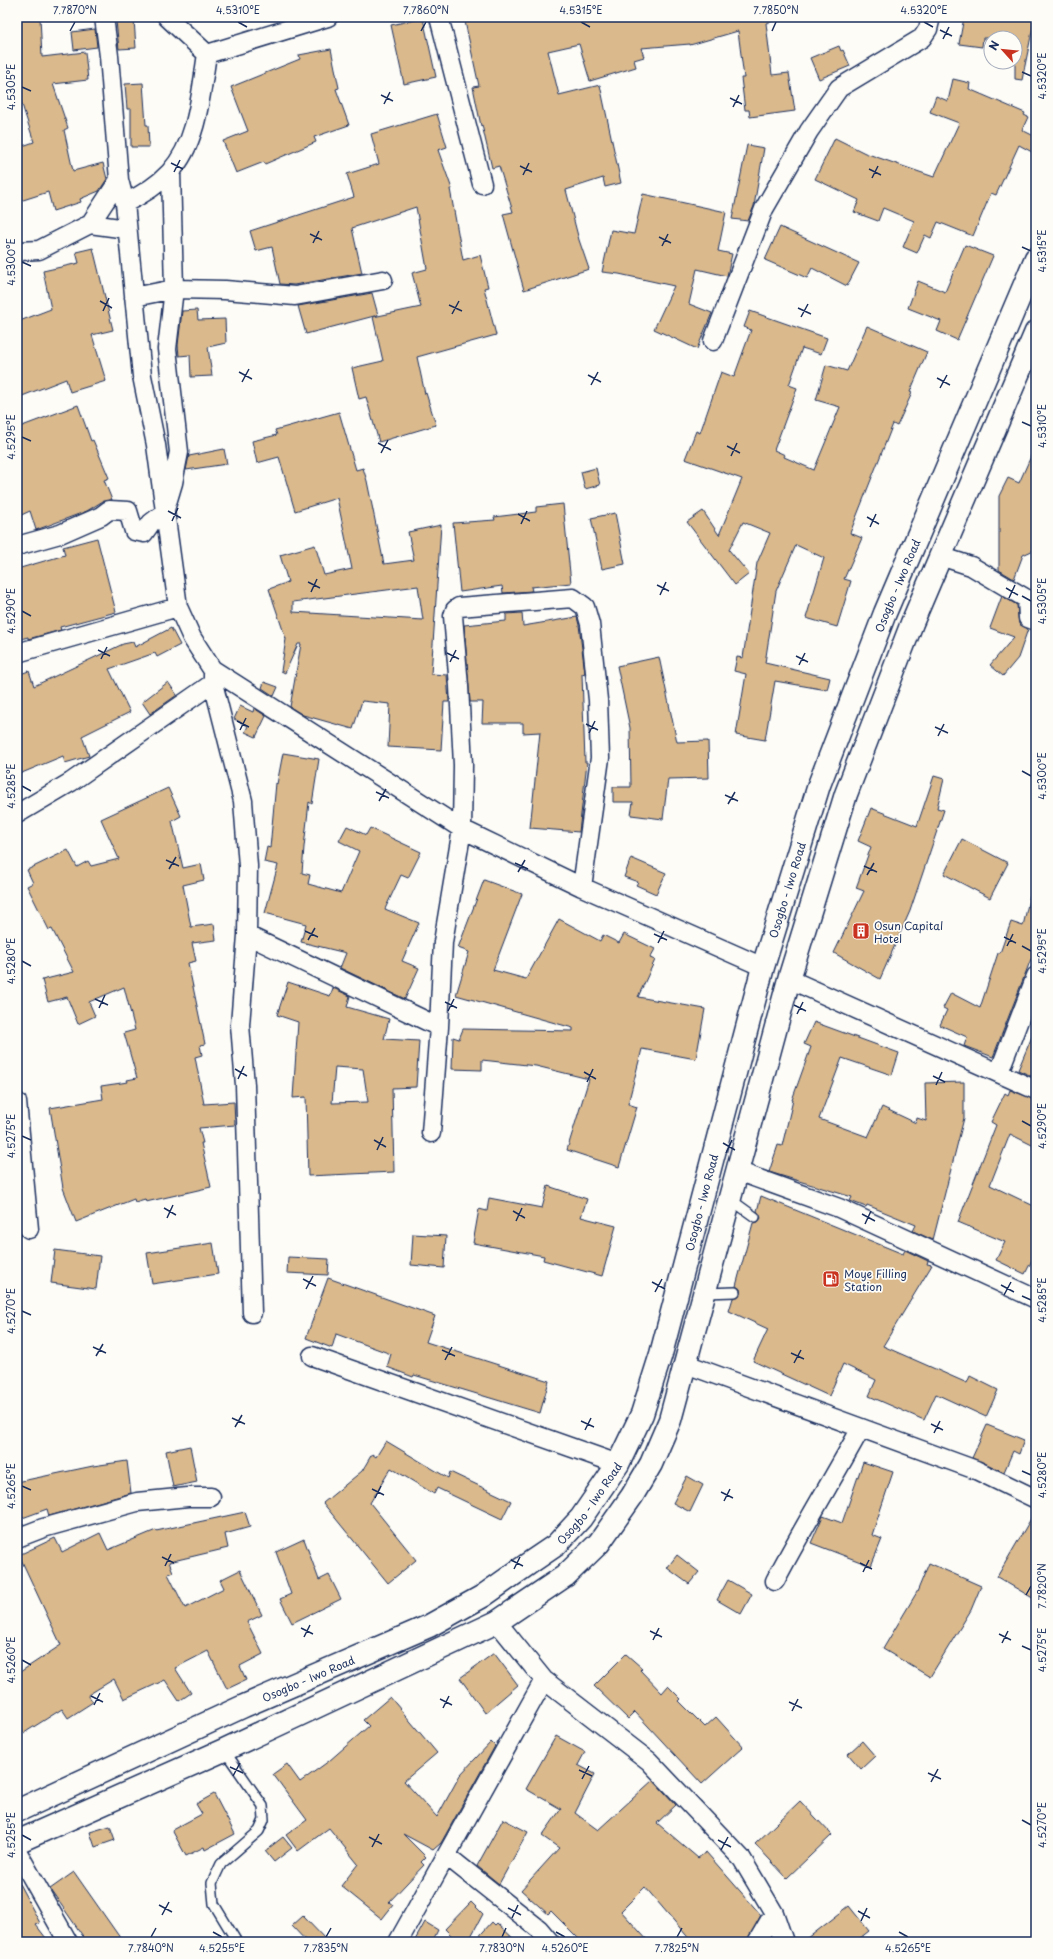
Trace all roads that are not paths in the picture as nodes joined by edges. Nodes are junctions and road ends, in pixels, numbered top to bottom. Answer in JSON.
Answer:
{"nodes":[{"id":1,"x":104,"y":17,"type":"edge"},
{"id":2,"x":167,"y":17,"type":"edge"},
{"id":3,"x":328,"y":17,"type":"edge"},
{"id":4,"x":439,"y":17,"type":"edge"},
{"id":5,"x":931,"y":17,"type":"edge"},
{"id":6,"x":207,"y":54,"type":"junction"},
{"id":7,"x":171,"y":171,"type":"junction"},
{"id":8,"x":119,"y":180,"type":"junction"},
{"id":9,"x":482,"y":184,"type":"dead end"},
{"id":10,"x":125,"y":203,"type":"junction"},
{"id":11,"x":90,"y":224,"type":"junction"},
{"id":12,"x":127,"y":229,"type":"junction"},
{"id":13,"x":17,"y":254,"type":"edge"},
{"id":14,"x":1036,"y":258,"type":"edge"},
{"id":15,"x":383,"y":280,"type":"dead end"},
{"id":16,"x":174,"y":288,"type":"junction"},
{"id":17,"x":134,"y":297,"type":"junction"},
{"id":18,"x":1036,"y":332,"type":"edge"},
{"id":19,"x":714,"y":341,"type":"dead end"},
{"id":20,"x":164,"y":513,"type":"junction"},
{"id":21,"x":17,"y":546,"type":"edge"},
{"id":22,"x":940,"y":556,"type":"junction"},
{"id":23,"x":178,"y":607,"type":"junction"},
{"id":24,"x":1036,"y":621,"type":"edge"},
{"id":25,"x":17,"y":653,"type":"edge"},
{"id":26,"x":213,"y":676,"type":"junction"},
{"id":27,"x":17,"y":814,"type":"edge"},
{"id":28,"x":462,"y":829,"type":"junction"},
{"id":29,"x":582,"y":887,"type":"junction"},
{"id":30,"x":247,"y":935,"type":"junction"},
{"id":31,"x":763,"y":967,"type":"junction"},
{"id":32,"x":1036,"y":976,"type":"edge"},
{"id":33,"x":789,"y":979,"type":"junction"},
{"id":34,"x":439,"y":1027,"type":"junction"},
{"id":35,"x":999,"y":1072,"type":"junction"},
{"id":36,"x":1036,"y":1090,"type":"edge"},
{"id":37,"x":17,"y":1102,"type":"edge"},
{"id":38,"x":430,"y":1133,"type":"dead end"},
{"id":39,"x":737,"y":1171,"type":"junction"},
{"id":40,"x":730,"y":1199,"type":"junction"},
{"id":41,"x":755,"y":1217,"type":"dead end"},
{"id":42,"x":29,"y":1229,"type":"dead end"},
{"id":43,"x":735,"y":1292,"type":"dead end"},
{"id":44,"x":705,"y":1293,"type":"junction"},
{"id":45,"x":1036,"y":1299,"type":"edge"},
{"id":46,"x":252,"y":1313,"type":"dead end"},
{"id":47,"x":312,"y":1356,"type":"dead end"},
{"id":48,"x":686,"y":1364,"type":"junction"},
{"id":49,"x":861,"y":1428,"type":"junction"},
{"id":50,"x":618,"y":1464,"type":"junction"},
{"id":51,"x":211,"y":1497,"type":"dead end"},
{"id":52,"x":1036,"y":1499,"type":"edge"},
{"id":53,"x":17,"y":1538,"type":"edge"},
{"id":54,"x":775,"y":1581,"type":"dead end"},
{"id":55,"x":497,"y":1622,"type":"junction"},
{"id":56,"x":544,"y":1680,"type":"junction"},
{"id":57,"x":224,"y":1750,"type":"junction"},
{"id":58,"x":17,"y":1811,"type":"edge"},
{"id":59,"x":17,"y":1842,"type":"edge"},
{"id":60,"x":17,"y":1851,"type":"edge"},
{"id":61,"x":447,"y":1856,"type":"junction"},
{"id":62,"x":774,"y":1913,"type":"junction"},
{"id":63,"x":68,"y":1942,"type":"edge"},
{"id":64,"x":237,"y":1942,"type":"edge"},
{"id":65,"x":398,"y":1942,"type":"edge"},
{"id":66,"x":550,"y":1942,"type":"edge"},
{"id":67,"x":757,"y":1942,"type":"edge"},
{"id":68,"x":784,"y":1942,"type":"edge"}],
"edges":[{"from":1,"to":8,"type":"street"},
{"from":2,"to":6,"type":"street"},
{"from":3,"to":6,"type":"street"},
{"from":4,"to":9,"type":"street"},
{"from":5,"to":19,"type":"street"},
{"from":6,"to":7,"type":"street"},
{"from":7,"to":10,"type":"street"},
{"from":7,"to":16,"type":"street"},
{"from":8,"to":10,"type":"street"},
{"from":8,"to":11,"type":"street"},
{"from":10,"to":12,"type":"street"},
{"from":11,"to":12,"type":"street"},
{"from":11,"to":13,"type":"street"},
{"from":12,"to":17,"type":"street"},
{"from":14,"to":31,"type":"main road","name":"Osogbo - Iwo Road"},
{"from":15,"to":16,"type":"street"},
{"from":16,"to":17,"type":"street"},
{"from":16,"to":20,"type":"street"},
{"from":17,"to":20,"type":"street"},
{"from":18,"to":22,"type":"main road"},
{"from":20,"to":21,"type":"street"},
{"from":20,"to":23,"type":"street"},
{"from":22,"to":24,"type":"street"},
{"from":22,"to":33,"type":"main road"},
{"from":23,"to":25,"type":"street"},
{"from":23,"to":26,"type":"street"},
{"from":26,"to":27,"type":"street"},
{"from":26,"to":28,"type":"street"},
{"from":26,"to":30,"type":"street"},
{"from":28,"to":29,"type":"street"},
{"from":28,"to":29,"type":"street"},
{"from":28,"to":34,"type":"street"},
{"from":29,"to":31,"type":"street"},
{"from":30,"to":34,"type":"street"},
{"from":30,"to":46,"type":"street"},
{"from":31,"to":50,"type":"main road","name":"Osogbo - Iwo Road"},
{"from":32,"to":35,"type":"street"},
{"from":33,"to":35,"type":"street"},
{"from":33,"to":39,"type":"main road"},
{"from":34,"to":38,"type":"street"},
{"from":35,"to":36,"type":"street"},
{"from":37,"to":42,"type":"street"},
{"from":39,"to":40,"type":"main road"},
{"from":39,"to":45,"type":"street"},
{"from":40,"to":41,"type":"lane"},
{"from":40,"to":44,"type":"main road"},
{"from":43,"to":44,"type":"lane"},
{"from":44,"to":48,"type":"main road"},
{"from":47,"to":50,"type":"street"},
{"from":48,"to":49,"type":"street"},
{"from":48,"to":55,"type":"main road"},
{"from":49,"to":52,"type":"street"},
{"from":49,"to":54,"type":"street"},
{"from":50,"to":58,"type":"main road","name":"Osogbo - Iwo Road"},
{"from":51,"to":53,"type":"street"},
{"from":55,"to":56,"type":"street"},
{"from":55,"to":57,"type":"main road"},
{"from":56,"to":61,"type":"street"},
{"from":56,"to":62,"type":"street"},
{"from":57,"to":59,"type":"main road"},
{"from":57,"to":64,"type":"lane"},
{"from":60,"to":63,"type":"street"},
{"from":61,"to":65,"type":"street"},
{"from":61,"to":66,"type":"street"},
{"from":62,"to":67,"type":"street"},
{"from":62,"to":68,"type":"street"}]}
